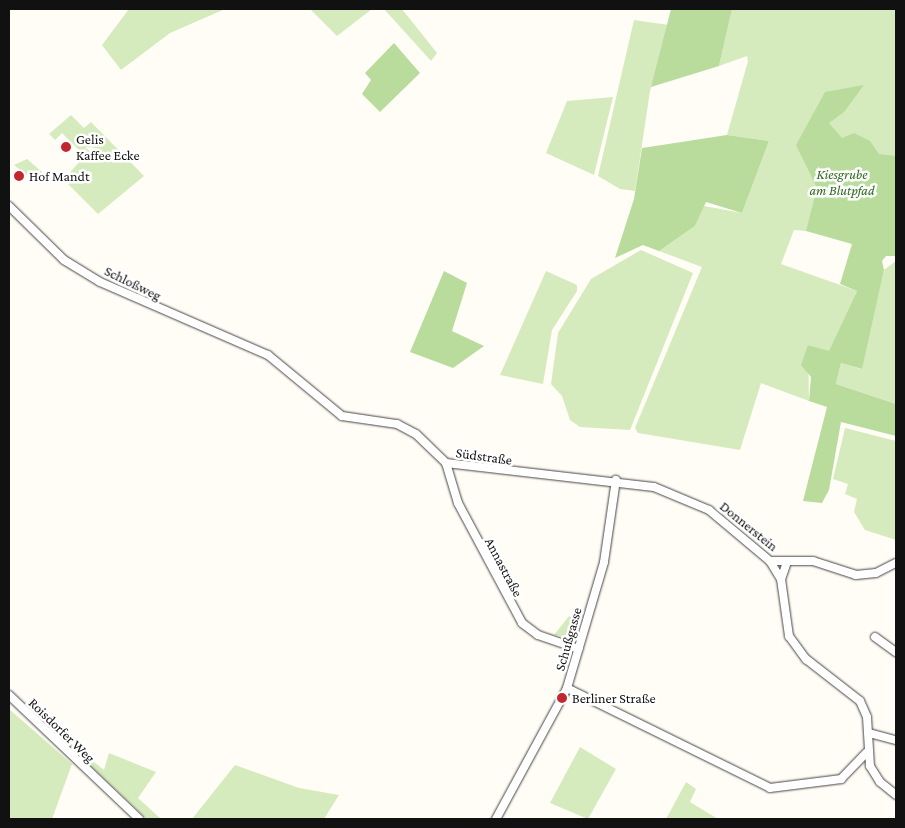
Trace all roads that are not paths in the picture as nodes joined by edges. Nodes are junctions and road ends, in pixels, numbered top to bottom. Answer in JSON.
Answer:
{"nodes":[{"id":1,"x":9,"y":206,"type":"edge"},
{"id":2,"x":266,"y":354,"type":"joint"},
{"id":3,"x":446,"y":463,"type":"junction"},
{"id":4,"x":616,"y":480,"type":"junction"},
{"id":5,"x":770,"y":561,"type":"junction"},
{"id":6,"x":787,"y":562,"type":"junction"},
{"id":7,"x":896,"y":563,"type":"edge"},
{"id":8,"x":781,"y":579,"type":"junction"},
{"id":9,"x":875,"y":637,"type":"dead end"},
{"id":10,"x":579,"y":649,"type":"junction"},
{"id":11,"x":896,"y":652,"type":"edge"},
{"id":12,"x":567,"y":688,"type":"junction"},
{"id":13,"x":9,"y":695,"type":"edge"},
{"id":14,"x":869,"y":734,"type":"junction"},
{"id":15,"x":896,"y":740,"type":"edge"},
{"id":16,"x":866,"y":753,"type":"junction"},
{"id":17,"x":896,"y":795,"type":"edge"},
{"id":18,"x":139,"y":819,"type":"edge"},
{"id":19,"x":496,"y":819,"type":"edge"}],
"edges":[{"from":1,"to":2,"type":"street","name":"Schloßweg"},
{"from":2,"to":3,"type":"street","name":"Südstraße"},
{"from":3,"to":4,"type":"street","name":"Südstraße"},
{"from":3,"to":10,"type":"street","name":"Annastraße"},
{"from":4,"to":5,"type":"street","name":"Donnerstein"},
{"from":4,"to":10,"type":"street","name":"Schußgasse"},
{"from":5,"to":6,"type":"street","name":"Donnerstein"},
{"from":5,"to":8,"type":"street"},
{"from":6,"to":7,"type":"street","name":"Donnerstein"},
{"from":6,"to":8,"type":"street"},
{"from":8,"to":14,"type":"street"},
{"from":9,"to":11,"type":"street"},
{"from":10,"to":12,"type":"street","name":"Schußgasse"},
{"from":12,"to":16,"type":"street"},
{"from":12,"to":19,"type":"street","name":"Schußgasse"},
{"from":13,"to":18,"type":"street","name":"Roisdorfer Weg"},
{"from":14,"to":15,"type":"street"},
{"from":14,"to":16,"type":"street"},
{"from":16,"to":17,"type":"street"}]}
